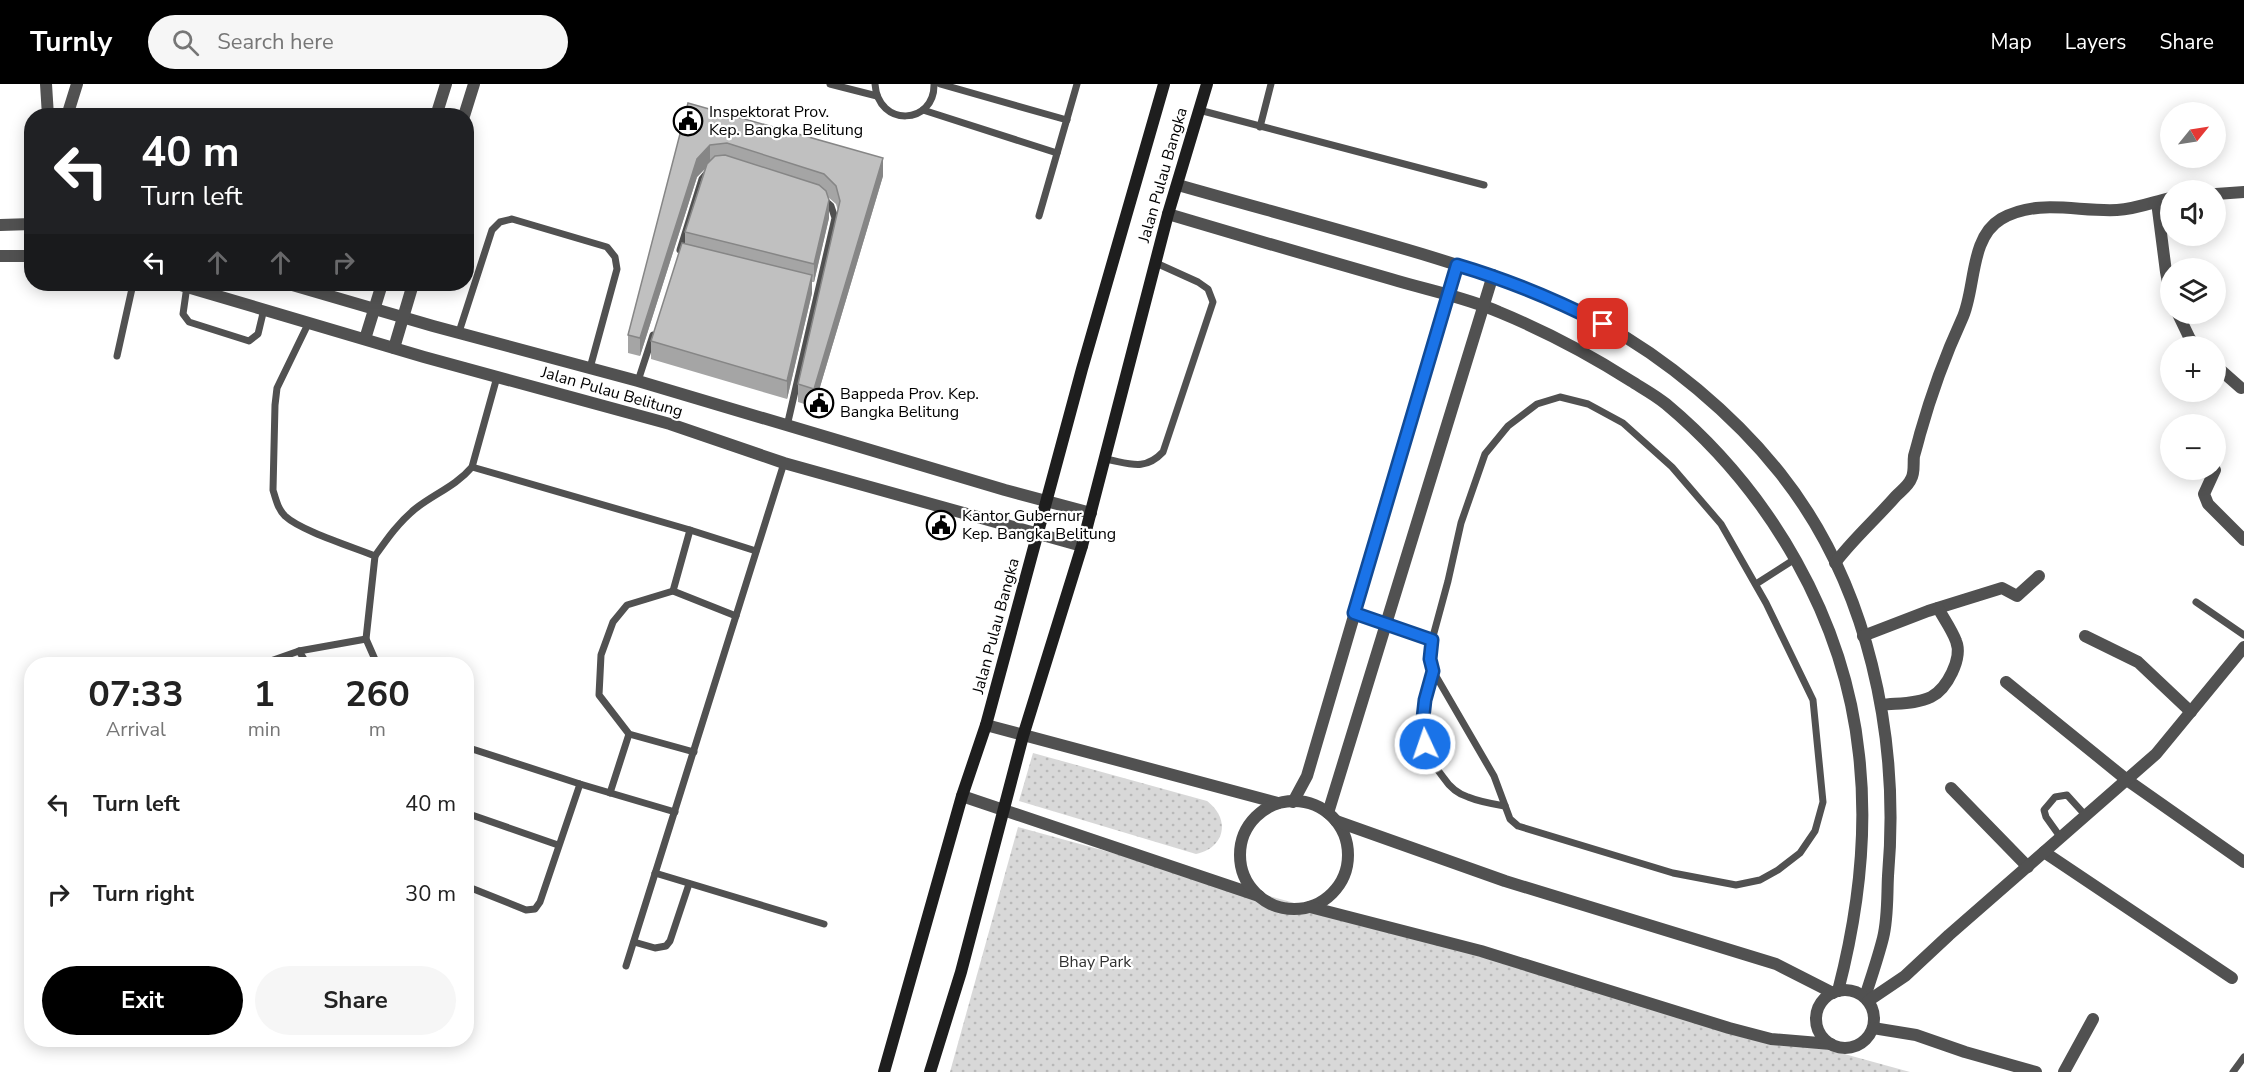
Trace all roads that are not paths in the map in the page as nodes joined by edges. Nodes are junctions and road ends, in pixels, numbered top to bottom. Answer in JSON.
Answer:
{"nodes":[{"id":1,"x":46,"y":84,"type":"edge"},
{"id":2,"x":77,"y":84,"type":"edge"},
{"id":3,"x":446,"y":84,"type":"edge"},
{"id":4,"x":474,"y":84,"type":"edge"},
{"id":5,"x":830,"y":84,"type":"edge"},
{"id":6,"x":875,"y":84,"type":"edge"},
{"id":7,"x":934,"y":84,"type":"edge"},
{"id":8,"x":940,"y":84,"type":"edge"},
{"id":9,"x":1077,"y":84,"type":"edge"},
{"id":10,"x":1164,"y":84,"type":"edge"},
{"id":11,"x":1207,"y":84,"type":"edge"},
{"id":12,"x":1271,"y":84,"type":"edge"},
{"id":13,"x":877,"y":96,"type":"junction"},
{"id":14,"x":48,"y":108,"type":"edge"},
{"id":15,"x":70,"y":108,"type":"edge"},
{"id":16,"x":438,"y":108,"type":"edge"},
{"id":17,"x":466,"y":108,"type":"edge"},
{"id":18,"x":923,"y":110,"type":"junction"},
{"id":19,"x":1199,"y":110,"type":"junction"},
{"id":20,"x":1067,"y":120,"type":"junction"},
{"id":21,"x":1260,"y":127,"type":"junction"},
{"id":22,"x":1057,"y":153,"type":"junction"},
{"id":23,"x":712,"y":169,"type":"edge"},
{"id":24,"x":1484,"y":185,"type":"dead end"},
{"id":25,"x":1178,"y":186,"type":"junction"},
{"id":26,"x":2244,"y":192,"type":"edge"},
{"id":27,"x":2226,"y":193,"type":"edge"},
{"id":28,"x":811,"y":195,"type":"edge"},
{"id":29,"x":2160,"y":201,"type":"edge"},
{"id":30,"x":2157,"y":202,"type":"junction"},
{"id":31,"x":1168,"y":214,"type":"junction"},
{"id":32,"x":1039,"y":216,"type":"dead end"},
{"id":33,"x":24,"y":224,"type":"edge"},
{"id":34,"x":0,"y":225,"type":"edge"},
{"id":35,"x":0,"y":256,"type":"edge"},
{"id":36,"x":24,"y":256,"type":"edge"},
{"id":37,"x":690,"y":257,"type":"edge"},
{"id":38,"x":2164,"y":258,"type":"edge"},
{"id":39,"x":1155,"y":263,"type":"junction"},
{"id":40,"x":1457,"y":265,"type":"junction"},
{"id":41,"x":1493,"y":275,"type":"junction"},
{"id":42,"x":474,"y":286,"type":"edge"},
{"id":43,"x":806,"y":286,"type":"edge"},
{"id":44,"x":818,"y":289,"type":"junction"},
{"id":45,"x":131,"y":291,"type":"edge"},
{"id":46,"x":182,"y":291,"type":"edge"},
{"id":47,"x":202,"y":291,"type":"edge"},
{"id":48,"x":313,"y":291,"type":"edge"},
{"id":49,"x":380,"y":291,"type":"edge"},
{"id":50,"x":411,"y":291,"type":"edge"},
{"id":51,"x":472,"y":291,"type":"edge"},
{"id":52,"x":1448,"y":296,"type":"junction"},
{"id":53,"x":1482,"y":306,"type":"junction"},
{"id":54,"x":264,"y":309,"type":"junction"},
{"id":55,"x":374,"y":309,"type":"junction"},
{"id":56,"x":403,"y":317,"type":"junction"},
{"id":57,"x":309,"y":322,"type":"junction"},
{"id":58,"x":655,"y":328,"type":"edge"},
{"id":59,"x":459,"y":332,"type":"junction"},
{"id":60,"x":365,"y":339,"type":"junction"},
{"id":61,"x":394,"y":348,"type":"junction"},
{"id":62,"x":117,"y":356,"type":"dead end"},
{"id":63,"x":590,"y":368,"type":"junction"},
{"id":64,"x":2226,"y":375,"type":"edge"},
{"id":65,"x":497,"y":377,"type":"junction"},
{"id":66,"x":638,"y":381,"type":"junction"},
{"id":67,"x":2241,"y":388,"type":"dead end"},
{"id":68,"x":787,"y":426,"type":"junction"},
{"id":69,"x":1105,"y":459,"type":"junction"},
{"id":70,"x":784,"y":463,"type":"junction"},
{"id":71,"x":472,"y":467,"type":"junction"},
{"id":72,"x":2210,"y":480,"type":"edge"},
{"id":73,"x":1047,"y":502,"type":"junction"},
{"id":74,"x":1090,"y":513,"type":"junction"},
{"id":75,"x":690,"y":530,"type":"junction"},
{"id":76,"x":1038,"y":532,"type":"junction"},
{"id":77,"x":2244,"y":540,"type":"edge"},
{"id":78,"x":1082,"y":546,"type":"junction"},
{"id":79,"x":756,"y":551,"type":"junction"},
{"id":80,"x":375,"y":556,"type":"junction"},
{"id":81,"x":1795,"y":559,"type":"junction"},
{"id":82,"x":1835,"y":563,"type":"junction"},
{"id":83,"x":2039,"y":576,"type":"dead end"},
{"id":84,"x":1755,"y":584,"type":"junction"},
{"id":85,"x":673,"y":591,"type":"junction"},
{"id":86,"x":2196,"y":602,"type":"dead end"},
{"id":87,"x":1938,"y":608,"type":"junction"},
{"id":88,"x":1354,"y":613,"type":"junction"},
{"id":89,"x":736,"y":616,"type":"junction"},
{"id":90,"x":1386,"y":624,"type":"junction"},
{"id":91,"x":2244,"y":635,"type":"edge"},
{"id":92,"x":1863,"y":636,"type":"junction"},
{"id":93,"x":2085,"y":636,"type":"dead end"},
{"id":94,"x":366,"y":639,"type":"junction"},
{"id":95,"x":1432,"y":640,"type":"junction"},
{"id":96,"x":2244,"y":647,"type":"edge"},
{"id":97,"x":299,"y":651,"type":"junction"},
{"id":98,"x":282,"y":657,"type":"edge"},
{"id":99,"x":303,"y":657,"type":"edge"},
{"id":100,"x":374,"y":657,"type":"edge"},
{"id":101,"x":1433,"y":671,"type":"junction"},
{"id":102,"x":2006,"y":682,"type":"dead end"},
{"id":103,"x":1881,"y":705,"type":"junction"},
{"id":104,"x":2191,"y":712,"type":"junction"},
{"id":105,"x":986,"y":725,"type":"junction"},
{"id":106,"x":628,"y":734,"type":"junction"},
{"id":107,"x":1023,"y":736,"type":"junction"},
{"id":108,"x":474,"y":750,"type":"edge"},
{"id":109,"x":694,"y":752,"type":"junction"},
{"id":110,"x":2127,"y":780,"type":"junction"},
{"id":111,"x":580,"y":784,"type":"junction"},
{"id":112,"x":1951,"y":788,"type":"dead end"},
{"id":113,"x":610,"y":793,"type":"junction"},
{"id":114,"x":962,"y":796,"type":"junction"},
{"id":115,"x":1293,"y":802,"type":"junction"},
{"id":116,"x":1278,"y":803,"type":"junction"},
{"id":117,"x":1505,"y":806,"type":"junction"},
{"id":118,"x":1005,"y":810,"type":"junction"},
{"id":119,"x":675,"y":812,"type":"junction"},
{"id":120,"x":474,"y":816,"type":"edge"},
{"id":121,"x":2086,"y":816,"type":"junction"},
{"id":122,"x":1332,"y":817,"type":"junction"},
{"id":123,"x":2061,"y":838,"type":"junction"},
{"id":124,"x":558,"y":845,"type":"junction"},
{"id":125,"x":2044,"y":852,"type":"junction"},
{"id":126,"x":2244,"y":862,"type":"edge"},
{"id":127,"x":2028,"y":867,"type":"junction"},
{"id":128,"x":655,"y":873,"type":"junction"},
{"id":129,"x":689,"y":884,"type":"junction"},
{"id":130,"x":474,"y":889,"type":"edge"},
{"id":131,"x":1260,"y":896,"type":"junction"},
{"id":132,"x":1310,"y":907,"type":"junction"},
{"id":133,"x":824,"y":924,"type":"dead end"},
{"id":134,"x":634,"y":942,"type":"junction"},
{"id":135,"x":626,"y":966,"type":"dead end"},
{"id":136,"x":2232,"y":978,"type":"dead end"},
{"id":137,"x":1836,"y":992,"type":"junction"},
{"id":138,"x":1867,"y":999,"type":"junction"},
{"id":139,"x":2093,"y":1019,"type":"dead end"},
{"id":140,"x":1873,"y":1028,"type":"junction"},
{"id":141,"x":1831,"y":1044,"type":"junction"},
{"id":142,"x":2244,"y":1057,"type":"edge"},
{"id":143,"x":884,"y":1072,"type":"edge"},
{"id":144,"x":930,"y":1072,"type":"edge"},
{"id":145,"x":2036,"y":1072,"type":"edge"},
{"id":146,"x":2064,"y":1072,"type":"edge"},
{"id":147,"x":2233,"y":1072,"type":"edge"}],
"edges":[{"from":1,"to":14,"type":"street"},
{"from":2,"to":15,"type":"street"},
{"from":3,"to":16,"type":"street"},
{"from":4,"to":17,"type":"street"},
{"from":5,"to":13,"type":"lane"},
{"from":6,"to":13,"type":"lane"},
{"from":7,"to":18,"type":"lane"},
{"from":8,"to":20,"type":"lane"},
{"from":9,"to":20,"type":"lane"},
{"from":10,"to":73,"type":"main road","name":"Jalan Pulau Bangka"},
{"from":11,"to":19,"type":"main road","name":"Jalan Pulau Bangka"},
{"from":12,"to":21,"type":"lane"},
{"from":13,"to":18,"type":"lane"},
{"from":18,"to":22,"type":"lane"},
{"from":19,"to":21,"type":"lane"},
{"from":19,"to":25,"type":"main road","name":"Jalan Pulau Bangka"},
{"from":20,"to":22,"type":"lane"},
{"from":21,"to":24,"type":"lane"},
{"from":22,"to":32,"type":"lane"},
{"from":23,"to":37,"type":"lane"},
{"from":25,"to":31,"type":"main road","name":"Jalan Pulau Bangka"},
{"from":25,"to":40,"type":"street"},
{"from":26,"to":27,"type":"street"},
{"from":28,"to":44,"type":"lane"},
{"from":29,"to":30,"type":"street"},
{"from":30,"to":38,"type":"street"},
{"from":30,"to":82,"type":"street"},
{"from":31,"to":39,"type":"main road","name":"Jalan Pulau Bangka"},
{"from":31,"to":52,"type":"street"},
{"from":33,"to":34,"type":"street"},
{"from":35,"to":36,"type":"street"},
{"from":39,"to":69,"type":"main road","name":"Jalan Pulau Bangka"},
{"from":39,"to":69,"type":"lane"},
{"from":40,"to":41,"type":"street"},
{"from":40,"to":52,"type":"street"},
{"from":41,"to":53,"type":"street"},
{"from":41,"to":82,"type":"street"},
{"from":42,"to":63,"type":"lane"},
{"from":43,"to":44,"type":"lane"},
{"from":44,"to":68,"type":"lane"},
{"from":45,"to":62,"type":"lane"},
{"from":46,"to":54,"type":"lane"},
{"from":47,"to":54,"type":"street","name":"Jalan Pulau Belitung"},
{"from":48,"to":55,"type":"street","name":"Jalan Pulau Belitung"},
{"from":49,"to":55,"type":"street"},
{"from":50,"to":56,"type":"street"},
{"from":51,"to":59,"type":"lane"},
{"from":52,"to":53,"type":"street"},
{"from":52,"to":88,"type":"street"},
{"from":53,"to":81,"type":"street"},
{"from":53,"to":90,"type":"street"},
{"from":54,"to":57,"type":"street","name":"Jalan Pulau Belitung"},
{"from":55,"to":56,"type":"street","name":"Jalan Pulau Belitung"},
{"from":55,"to":60,"type":"street"},
{"from":56,"to":59,"type":"street","name":"Jalan Pulau Belitung"},
{"from":56,"to":61,"type":"street"},
{"from":57,"to":60,"type":"street","name":"Jalan Pulau Belitung"},
{"from":57,"to":80,"type":"lane"},
{"from":58,"to":66,"type":"lane"},
{"from":59,"to":63,"type":"street","name":"Jalan Pulau Belitung"},
{"from":60,"to":61,"type":"street","name":"Jalan Pulau Belitung"},
{"from":61,"to":65,"type":"street","name":"Jalan Pulau Belitung"},
{"from":63,"to":66,"type":"street","name":"Jalan Pulau Belitung"},
{"from":64,"to":67,"type":"street"},
{"from":65,"to":70,"type":"street","name":"Jalan Pulau Belitung"},
{"from":65,"to":71,"type":"lane"},
{"from":66,"to":68,"type":"street","name":"Jalan Pulau Belitung"},
{"from":68,"to":73,"type":"street","name":"Jalan Pulau Belitung"},
{"from":69,"to":74,"type":"main road","name":"Jalan Pulau Bangka"},
{"from":70,"to":76,"type":"street","name":"Jalan Pulau Belitung"},
{"from":70,"to":79,"type":"lane"},
{"from":71,"to":75,"type":"lane"},
{"from":71,"to":80,"type":"lane"},
{"from":72,"to":77,"type":"street"},
{"from":73,"to":74,"type":"street","name":"Jalan Pulau Belitung"},
{"from":73,"to":76,"type":"main road","name":"Jalan Pulau Bangka"},
{"from":74,"to":78,"type":"main road","name":"Jalan Pulau Bangka"},
{"from":75,"to":79,"type":"lane"},
{"from":75,"to":85,"type":"lane"},
{"from":76,"to":78,"type":"street","name":"Jalan Pulau Belitung"},
{"from":76,"to":105,"type":"main road","name":"Jalan Pulau Bangka"},
{"from":78,"to":107,"type":"main road","name":"Jalan Pulau Bangka"},
{"from":79,"to":89,"type":"lane"},
{"from":80,"to":94,"type":"lane"},
{"from":81,"to":84,"type":"lane"},
{"from":81,"to":137,"type":"street"},
{"from":82,"to":92,"type":"street"},
{"from":83,"to":87,"type":"street"},
{"from":84,"to":95,"type":"lane"},
{"from":84,"to":117,"type":"lane"},
{"from":85,"to":89,"type":"lane"},
{"from":85,"to":106,"type":"lane"},
{"from":86,"to":91,"type":"lane"},
{"from":87,"to":92,"type":"street"},
{"from":87,"to":103,"type":"street"},
{"from":88,"to":90,"type":"lane"},
{"from":88,"to":115,"type":"street"},
{"from":89,"to":109,"type":"lane"},
{"from":90,"to":95,"type":"lane"},
{"from":90,"to":122,"type":"street"},
{"from":92,"to":103,"type":"street"},
{"from":93,"to":104,"type":"street"},
{"from":94,"to":97,"type":"lane"},
{"from":94,"to":100,"type":"lane"},
{"from":95,"to":101,"type":"lane"},
{"from":96,"to":104,"type":"street"},
{"from":97,"to":98,"type":"lane"},
{"from":97,"to":99,"type":"lane"},
{"from":101,"to":117,"type":"lane"},
{"from":101,"to":117,"type":"lane"},
{"from":102,"to":110,"type":"street"},
{"from":103,"to":138,"type":"street"},
{"from":104,"to":110,"type":"street"},
{"from":105,"to":107,"type":"street"},
{"from":105,"to":114,"type":"main road","name":"Jalan Pulau Bangka"},
{"from":106,"to":109,"type":"lane"},
{"from":106,"to":113,"type":"lane"},
{"from":107,"to":116,"type":"street"},
{"from":107,"to":118,"type":"main road","name":"Jalan Pulau Bangka"},
{"from":108,"to":111,"type":"lane"},
{"from":109,"to":119,"type":"lane"},
{"from":110,"to":121,"type":"street"},
{"from":110,"to":126,"type":"street"},
{"from":111,"to":113,"type":"lane"},
{"from":111,"to":124,"type":"lane"},
{"from":112,"to":127,"type":"street"},
{"from":113,"to":119,"type":"lane"},
{"from":114,"to":118,"type":"street"},
{"from":114,"to":143,"type":"main road","name":"Jalan Pulau Bangka"},
{"from":115,"to":116,"type":"street"},
{"from":115,"to":122,"type":"street"},
{"from":116,"to":131,"type":"street"},
{"from":118,"to":131,"type":"street"},
{"from":118,"to":144,"type":"main road","name":"Jalan Pulau Bangka"},
{"from":119,"to":128,"type":"lane"},
{"from":120,"to":124,"type":"lane"},
{"from":121,"to":123,"type":"street"},
{"from":121,"to":123,"type":"lane"},
{"from":122,"to":132,"type":"street"},
{"from":122,"to":137,"type":"street"},
{"from":123,"to":125,"type":"street"},
{"from":124,"to":130,"type":"lane"},
{"from":125,"to":127,"type":"street"},
{"from":125,"to":136,"type":"street"},
{"from":127,"to":138,"type":"street"},
{"from":128,"to":129,"type":"lane"},
{"from":128,"to":134,"type":"lane"},
{"from":129,"to":133,"type":"lane"},
{"from":129,"to":134,"type":"lane"},
{"from":131,"to":132,"type":"street"},
{"from":132,"to":141,"type":"street"},
{"from":134,"to":135,"type":"lane"},
{"from":137,"to":138,"type":"street"},
{"from":137,"to":141,"type":"street"},
{"from":138,"to":140,"type":"street"},
{"from":139,"to":146,"type":"street"},
{"from":140,"to":141,"type":"street"},
{"from":140,"to":145,"type":"street"},
{"from":142,"to":147,"type":"lane"}]}
